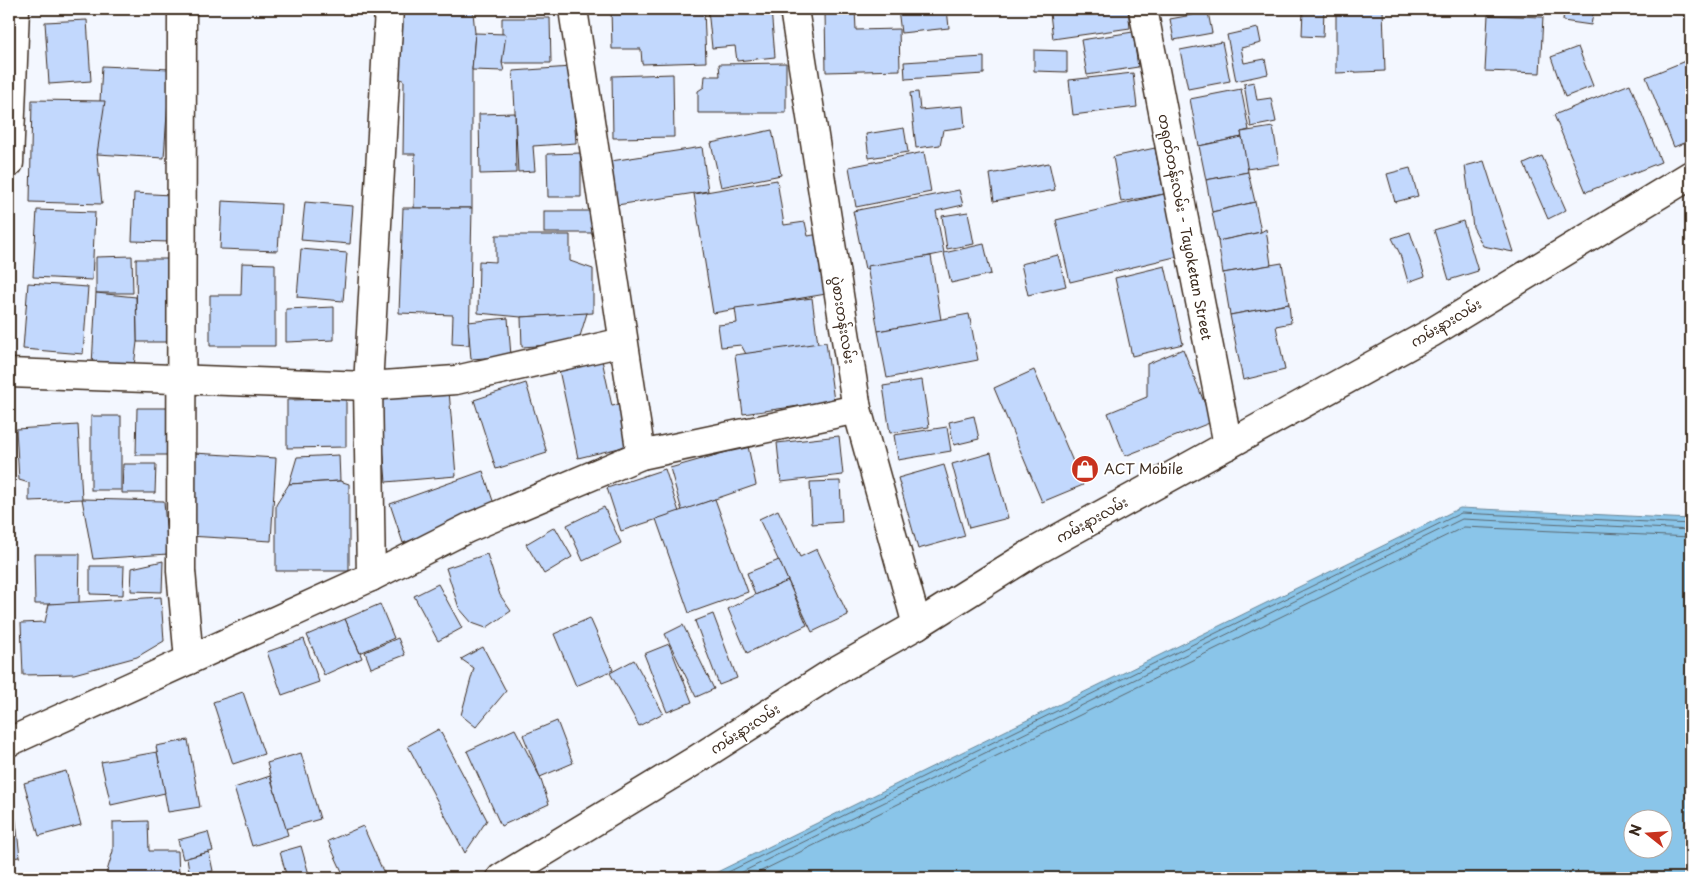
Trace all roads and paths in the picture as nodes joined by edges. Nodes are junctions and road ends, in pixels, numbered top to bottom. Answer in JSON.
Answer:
{"nodes":[{"id":1,"x":15,"y":9,"type":"edge"},
{"id":2,"x":182,"y":9,"type":"edge"},
{"id":3,"x":389,"y":9,"type":"edge"},
{"id":4,"x":573,"y":9,"type":"edge"},
{"id":5,"x":794,"y":9,"type":"edge"},
{"id":6,"x":1143,"y":9,"type":"edge"},
{"id":7,"x":9,"y":163,"type":"edge"},
{"id":8,"x":1691,"y":175,"type":"edge"},
{"id":9,"x":623,"y":342,"type":"junction"},
{"id":10,"x":9,"y":373,"type":"edge"},
{"id":11,"x":182,"y":380,"type":"junction"},
{"id":12,"x":368,"y":386,"type":"junction"},
{"id":13,"x":857,"y":410,"type":"junction"},
{"id":14,"x":1228,"y":445,"type":"junction"},
{"id":15,"x":641,"y":455,"type":"junction"},
{"id":16,"x":371,"y":577,"type":"junction"},
{"id":17,"x":917,"y":625,"type":"junction"},
{"id":18,"x":189,"y":660,"type":"junction"},
{"id":19,"x":9,"y":742,"type":"edge"},
{"id":20,"x":501,"y":878,"type":"edge"}],
"edges":[{"from":1,"to":7,"type":"street"},
{"from":2,"to":11,"type":"street"},
{"from":3,"to":12,"type":"street"},
{"from":4,"to":9,"type":"street"},
{"from":5,"to":13,"type":"street","name":"ပွဲစားတန်းလမ်း"},
{"from":6,"to":14,"type":"street","name":"တရုတ်တန်းလမ်း - Tayoketan Street"},
{"from":8,"to":14,"type":"street","name":"ကမ်းနားလမ်း"},
{"from":9,"to":12,"type":"street"},
{"from":9,"to":15,"type":"street"},
{"from":10,"to":11,"type":"street"},
{"from":11,"to":12,"type":"street"},
{"from":11,"to":18,"type":"street"},
{"from":12,"to":16,"type":"street"},
{"from":13,"to":15,"type":"street"},
{"from":13,"to":17,"type":"street","name":"ပွဲစားတန်းလမ်း"},
{"from":14,"to":17,"type":"street","name":"ကမ်းနားလမ်း"},
{"from":15,"to":16,"type":"street"},
{"from":16,"to":18,"type":"street"},
{"from":17,"to":20,"type":"street","name":"ကမ်းနားလမ်း"},
{"from":18,"to":19,"type":"street"}]}
